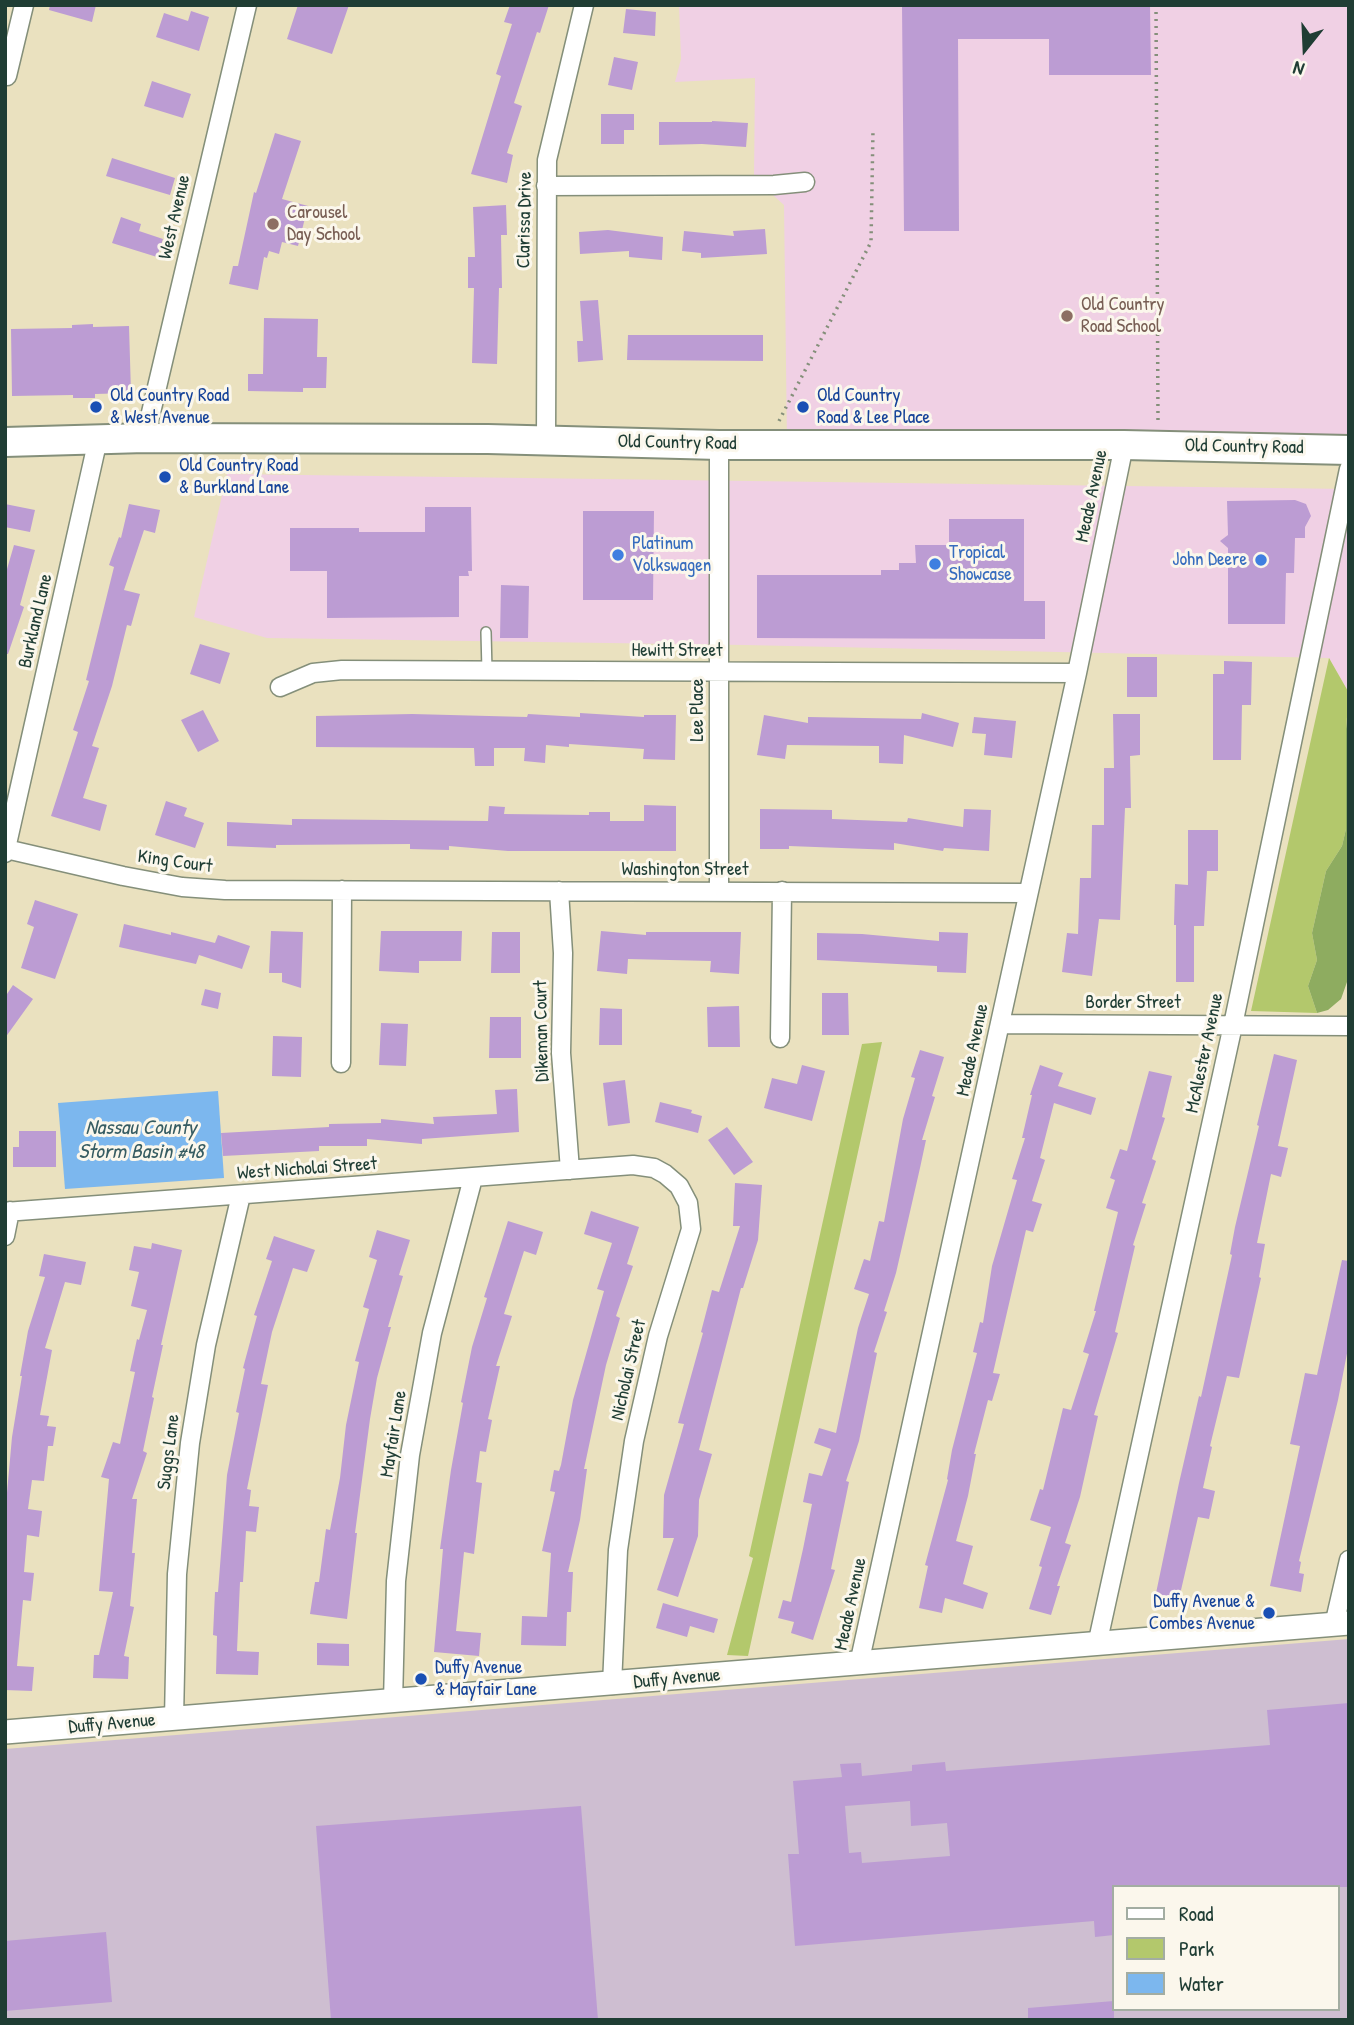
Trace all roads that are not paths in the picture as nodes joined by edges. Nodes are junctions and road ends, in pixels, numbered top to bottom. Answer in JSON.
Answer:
{"nodes":[{"id":1,"x":24,"y":5,"type":"edge"},
{"id":2,"x":247,"y":5,"type":"edge"},
{"id":3,"x":583,"y":5,"type":"edge"},
{"id":4,"x":8,"y":76,"type":"dead end"},
{"id":5,"x":805,"y":182,"type":"dead end"},
{"id":6,"x":546,"y":186,"type":"junction"},
{"id":7,"x":145,"y":438,"type":"junction"},
{"id":8,"x":99,"y":439,"type":"junction"},
{"id":9,"x":545,"y":440,"type":"junction"},
{"id":10,"x":5,"y":442,"type":"edge"},
{"id":11,"x":719,"y":445,"type":"junction"},
{"id":12,"x":1124,"y":445,"type":"junction"},
{"id":13,"x":1349,"y":450,"type":"edge"},
{"id":14,"x":1349,"y":469,"type":"edge"},
{"id":15,"x":486,"y":632,"type":"dead end"},
{"id":16,"x":487,"y":671,"type":"junction"},
{"id":17,"x":719,"y":672,"type":"junction"},
{"id":18,"x":1077,"y":673,"type":"junction"},
{"id":19,"x":280,"y":687,"type":"dead end"},
{"id":20,"x":6,"y":851,"type":"edge"},
{"id":21,"x":342,"y":890,"type":"junction"},
{"id":22,"x":559,"y":891,"type":"junction"},
{"id":23,"x":719,"y":891,"type":"junction"},
{"id":24,"x":782,"y":891,"type":"junction"},
{"id":25,"x":1028,"y":893,"type":"junction"},
{"id":26,"x":1000,"y":1024,"type":"junction"},
{"id":27,"x":1233,"y":1024,"type":"junction"},
{"id":28,"x":1349,"y":1026,"type":"edge"},
{"id":29,"x":780,"y":1038,"type":"dead end"},
{"id":30,"x":341,"y":1063,"type":"dead end"},
{"id":31,"x":569,"y":1170,"type":"junction"},
{"id":32,"x":473,"y":1178,"type":"junction"},
{"id":33,"x":241,"y":1195,"type":"junction"},
{"id":34,"x":8,"y":1212,"type":"edge"},
{"id":35,"x":5,"y":1236,"type":"edge"},
{"id":36,"x":1349,"y":1560,"type":"edge"},
{"id":37,"x":1342,"y":1624,"type":"edge"},
{"id":38,"x":1097,"y":1645,"type":"junction"},
{"id":39,"x":859,"y":1664,"type":"junction"},
{"id":40,"x":612,"y":1685,"type":"junction"},
{"id":41,"x":393,"y":1702,"type":"junction"},
{"id":42,"x":174,"y":1719,"type":"junction"},
{"id":43,"x":5,"y":1732,"type":"edge"}],
"edges":[{"from":1,"to":4,"type":"street"},
{"from":2,"to":7,"type":"street","name":"West Avenue"},
{"from":3,"to":6,"type":"street","name":"Clarissa Drive"},
{"from":5,"to":6,"type":"street"},
{"from":6,"to":9,"type":"street","name":"Clarissa Drive"},
{"from":7,"to":8,"type":"main road","name":"Old Country Road"},
{"from":7,"to":9,"type":"main road","name":"Old Country Road"},
{"from":8,"to":10,"type":"main road","name":"Old Country Road"},
{"from":8,"to":20,"type":"street","name":"Burkland Lane"},
{"from":9,"to":11,"type":"main road","name":"Old Country Road"},
{"from":11,"to":12,"type":"main road","name":"Old Country Road"},
{"from":11,"to":17,"type":"street","name":"Lee Place"},
{"from":12,"to":13,"type":"main road","name":"Old Country Road"},
{"from":12,"to":18,"type":"street","name":"Meade Avenue"},
{"from":14,"to":27,"type":"street","name":"McAlester Avenue"},
{"from":15,"to":16,"type":"lane"},
{"from":16,"to":17,"type":"street","name":"Hewitt Street"},
{"from":16,"to":19,"type":"street","name":"Hewitt Street"},
{"from":17,"to":18,"type":"street","name":"Hewitt Street"},
{"from":17,"to":23,"type":"street","name":"Lee Place"},
{"from":18,"to":25,"type":"street","name":"Meade Avenue"},
{"from":20,"to":21,"type":"street","name":"King Court"},
{"from":21,"to":22,"type":"street","name":"Washington Street"},
{"from":21,"to":30,"type":"street"},
{"from":22,"to":23,"type":"street","name":"Washington Street"},
{"from":22,"to":31,"type":"street","name":"Dikeman Court"},
{"from":23,"to":24,"type":"street","name":"Washington Street"},
{"from":24,"to":25,"type":"street","name":"Washington Street"},
{"from":24,"to":29,"type":"street"},
{"from":25,"to":26,"type":"street","name":"Meade Avenue"},
{"from":26,"to":27,"type":"street","name":"Border Street"},
{"from":26,"to":39,"type":"street","name":"Meade Avenue"},
{"from":27,"to":28,"type":"street","name":"Border Street"},
{"from":27,"to":38,"type":"street","name":"McAlester Avenue"},
{"from":31,"to":32,"type":"street","name":"West Nicholai Street"},
{"from":31,"to":40,"type":"street","name":"Nicholai Street"},
{"from":32,"to":33,"type":"street","name":"West Nicholai Street"},
{"from":32,"to":41,"type":"street","name":"Mayfair Lane"},
{"from":33,"to":34,"type":"street","name":"West Nicholai Street"},
{"from":33,"to":42,"type":"street","name":"Suggs Lane"},
{"from":34,"to":35,"type":"street"},
{"from":36,"to":37,"type":"street"},
{"from":37,"to":38,"type":"street","name":"Duffy Avenue"},
{"from":38,"to":39,"type":"street","name":"Duffy Avenue"},
{"from":39,"to":40,"type":"street","name":"Duffy Avenue"},
{"from":40,"to":41,"type":"street","name":"Duffy Avenue"},
{"from":41,"to":42,"type":"street","name":"Duffy Avenue"},
{"from":42,"to":43,"type":"street","name":"Duffy Avenue"}]}
